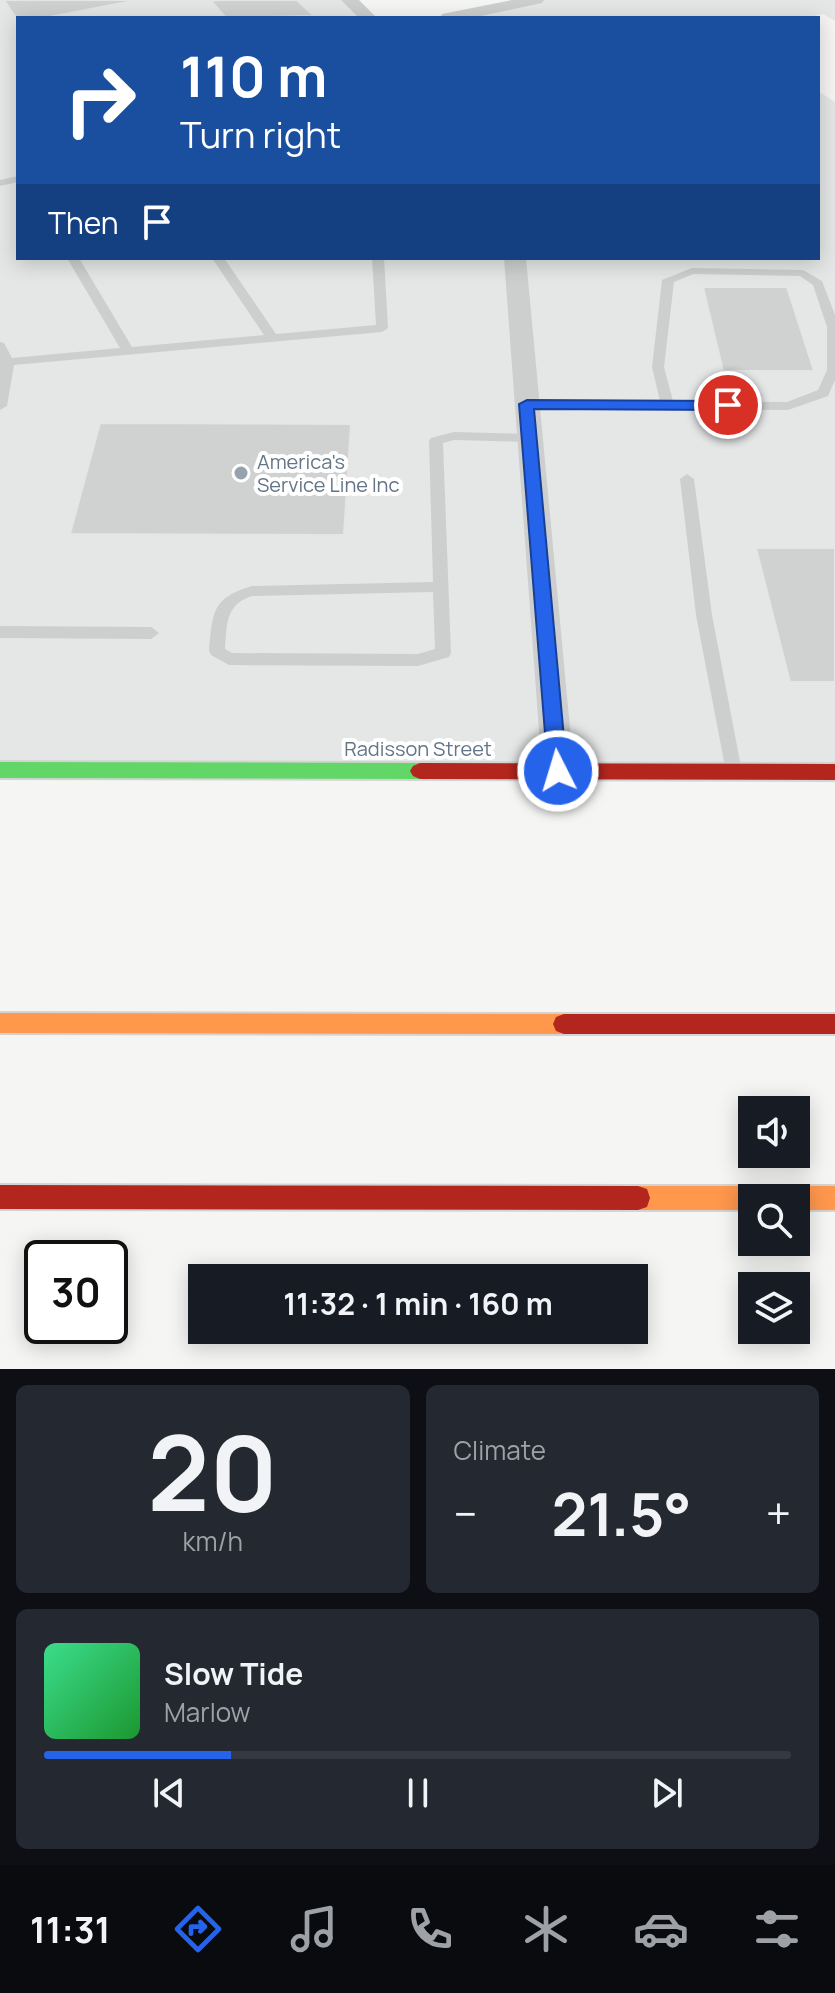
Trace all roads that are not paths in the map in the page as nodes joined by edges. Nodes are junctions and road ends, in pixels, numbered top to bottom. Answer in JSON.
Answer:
{"nodes":[{"id":1,"x":349,"y":0,"type":"edge"},
{"id":2,"x":536,"y":0,"type":"edge"},
{"id":3,"x":367,"y":16,"type":"edge"},
{"id":4,"x":458,"y":16,"type":"edge"},
{"id":5,"x":74,"y":260,"type":"edge"},
{"id":6,"x":219,"y":260,"type":"edge"},
{"id":7,"x":378,"y":260,"type":"edge"},
{"id":8,"x":515,"y":260,"type":"edge"},
{"id":9,"x":272,"y":337,"type":"junction"},
{"id":10,"x":0,"y":346,"type":"edge"},
{"id":11,"x":128,"y":351,"type":"junction"},
{"id":12,"x":8,"y":362,"type":"junction"},
{"id":13,"x":3,"y":385,"type":"edge"},
{"id":14,"x":527,"y":404,"type":"junction"},
{"id":15,"x":667,"y":404,"type":"junction"},
{"id":16,"x":0,"y":406,"type":"edge"},
{"id":17,"x":529,"y":438,"type":"junction"},
{"id":18,"x":687,"y":479,"type":"dead end"},
{"id":19,"x":438,"y":587,"type":"junction"},
{"id":20,"x":0,"y":632,"type":"edge"},
{"id":21,"x":151,"y":633,"type":"dead end"},
{"id":22,"x":0,"y":770,"type":"edge"},
{"id":23,"x":558,"y":771,"type":"junction"},
{"id":24,"x":734,"y":772,"type":"junction"},
{"id":25,"x":835,"y":772,"type":"edge"},
{"id":26,"x":0,"y":1023,"type":"edge"},
{"id":27,"x":835,"y":1024,"type":"edge"},
{"id":28,"x":0,"y":1197,"type":"edge"},
{"id":29,"x":835,"y":1198,"type":"edge"}],
"edges":[{"from":1,"to":3,"type":"street"},
{"from":2,"to":4,"type":"street"},
{"from":5,"to":11,"type":"lane"},
{"from":6,"to":9,"type":"lane"},
{"from":7,"to":9,"type":"lane"},
{"from":8,"to":14,"type":"street"},
{"from":9,"to":11,"type":"lane"},
{"from":10,"to":12,"type":"lane"},
{"from":11,"to":12,"type":"lane"},
{"from":12,"to":13,"type":"lane"},
{"from":13,"to":16,"type":"lane"},
{"from":14,"to":15,"type":"lane"},
{"from":14,"to":17,"type":"street"},
{"from":15,"to":15,"type":"lane"},
{"from":17,"to":19,"type":"lane"},
{"from":17,"to":23,"type":"street"},
{"from":18,"to":24,"type":"lane"},
{"from":19,"to":19,"type":"lane"},
{"from":20,"to":21,"type":"lane"},
{"from":22,"to":23,"type":"main road","name":"Radisson Street"},
{"from":23,"to":24,"type":"main road","name":"Radisson Street"},
{"from":24,"to":25,"type":"main road","name":"Radisson Street"},
{"from":26,"to":27,"type":"main road"},
{"from":28,"to":29,"type":"main road"}]}
